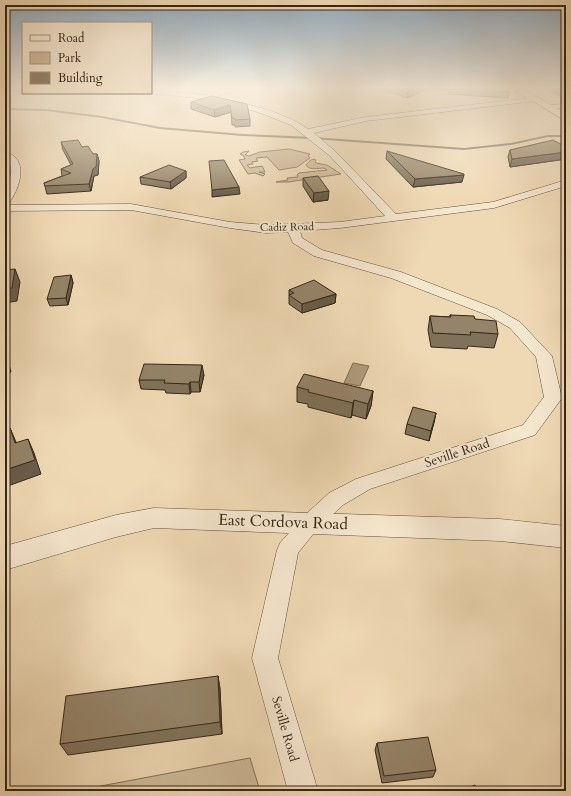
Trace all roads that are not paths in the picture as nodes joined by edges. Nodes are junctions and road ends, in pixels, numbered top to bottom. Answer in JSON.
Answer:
{"nodes":[{"id":1,"x":297,"y":125,"type":"edge"},
{"id":2,"x":338,"y":125,"type":"edge"},
{"id":3,"x":307,"y":132,"type":"junction"},
{"id":4,"x":5,"y":155,"type":"edge"},
{"id":5,"x":566,"y":183,"type":"edge"},
{"id":6,"x":5,"y":202,"type":"edge"},
{"id":7,"x":5,"y":208,"type":"edge"},
{"id":8,"x":393,"y":218,"type":"junction"},
{"id":9,"x":293,"y":228,"type":"junction"},
{"id":10,"x":311,"y":522,"type":"junction"},
{"id":11,"x":566,"y":537,"type":"edge"},
{"id":12,"x":5,"y":558,"type":"edge"},
{"id":13,"x":303,"y":791,"type":"edge"}],
"edges":[{"from":1,"to":3,"type":"street"},
{"from":2,"to":3,"type":"street"},
{"from":3,"to":8,"type":"street"},
{"from":4,"to":6,"type":"street"},
{"from":5,"to":8,"type":"street","name":"Cadiz Road"},
{"from":7,"to":9,"type":"street","name":"Cadiz Road"},
{"from":8,"to":9,"type":"street","name":"Cadiz Road"},
{"from":9,"to":10,"type":"street","name":"Seville Road"},
{"from":10,"to":11,"type":"street","name":"East Cordova Road"},
{"from":10,"to":12,"type":"street","name":"East Cordova Road"},
{"from":10,"to":13,"type":"street","name":"Seville Road"}]}
